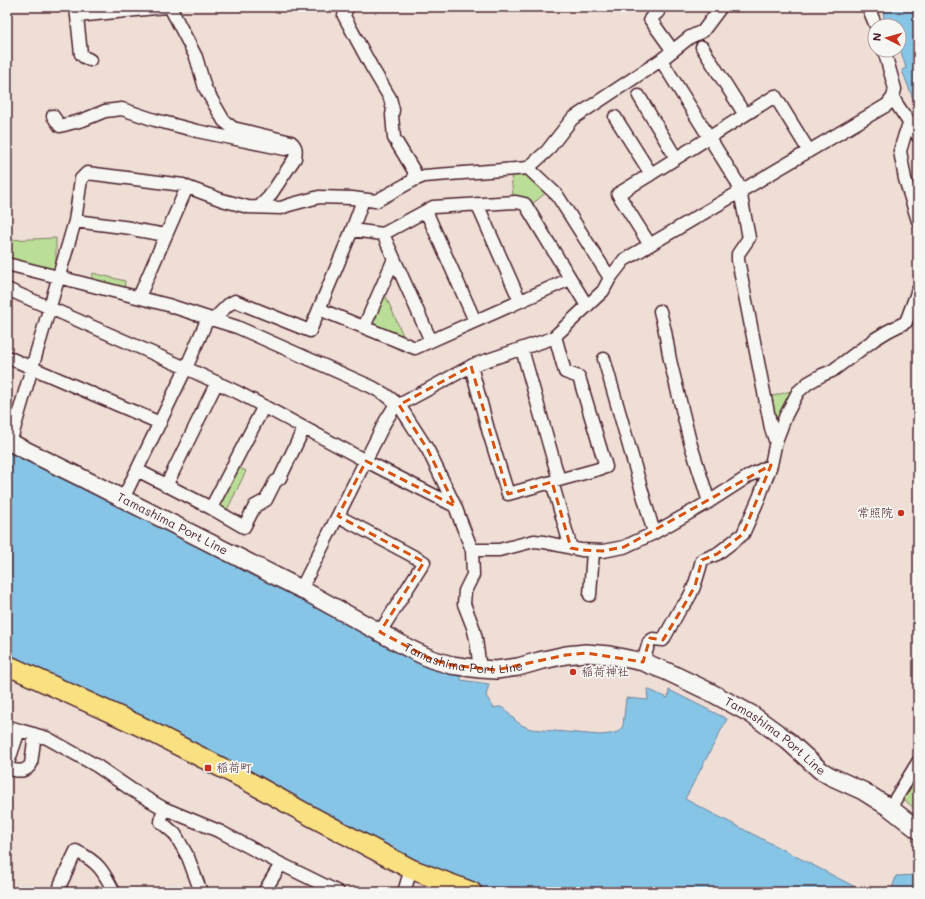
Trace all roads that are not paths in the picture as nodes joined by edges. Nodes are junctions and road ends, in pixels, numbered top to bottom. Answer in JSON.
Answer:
{"nodes":[{"id":1,"x":165,"y":7,"type":"edge"},
{"id":2,"x":170,"y":7,"type":"edge"},
{"id":3,"x":347,"y":7,"type":"edge"},
{"id":4,"x":722,"y":7,"type":"edge"},
{"id":5,"x":868,"y":7,"type":"edge"},
{"id":6,"x":130,"y":9,"type":"edge"},
{"id":7,"x":76,"y":12,"type":"edge"},
{"id":8,"x":658,"y":12,"type":"dead end"},
{"id":9,"x":873,"y":18,"type":"edge"},
{"id":10,"x":702,"y":46,"type":"dead end"},
{"id":11,"x":673,"y":51,"type":"junction"},
{"id":12,"x":886,"y":58,"type":"edge"},
{"id":13,"x":90,"y":60,"type":"dead end"},
{"id":14,"x":661,"y":60,"type":"junction"},
{"id":15,"x":639,"y":96,"type":"dead end"},
{"id":16,"x":893,"y":97,"type":"junction"},
{"id":17,"x":745,"y":115,"type":"junction"},
{"id":18,"x":52,"y":116,"type":"dead end"},
{"id":19,"x":615,"y":117,"type":"dead end"},
{"id":20,"x":910,"y":124,"type":"junction"},
{"id":21,"x":918,"y":136,"type":"edge"},
{"id":22,"x":709,"y":137,"type":"junction"},
{"id":23,"x":296,"y":151,"type":"junction"},
{"id":24,"x":809,"y":151,"type":"junction"},
{"id":25,"x":676,"y":158,"type":"junction"},
{"id":26,"x":528,"y":168,"type":"junction"},
{"id":27,"x":651,"y":174,"type":"junction"},
{"id":28,"x":414,"y":180,"type":"junction"},
{"id":29,"x":187,"y":187,"type":"junction"},
{"id":30,"x":740,"y":191,"type":"junction"},
{"id":31,"x":363,"y":200,"type":"junction"},
{"id":32,"x":477,"y":204,"type":"junction"},
{"id":33,"x":259,"y":207,"type":"junction"},
{"id":34,"x":426,"y":211,"type":"junction"},
{"id":35,"x":75,"y":221,"type":"junction"},
{"id":36,"x":918,"y":221,"type":"edge"},
{"id":37,"x":352,"y":230,"type":"junction"},
{"id":38,"x":383,"y":234,"type":"junction"},
{"id":39,"x":166,"y":235,"type":"junction"},
{"id":40,"x":650,"y":245,"type":"junction"},
{"id":41,"x":394,"y":259,"type":"junction"},
{"id":42,"x":7,"y":264,"type":"edge"},
{"id":43,"x":58,"y":276,"type":"junction"},
{"id":44,"x":610,"y":278,"type":"junction"},
{"id":45,"x":570,"y":279,"type":"junction"},
{"id":46,"x":7,"y":289,"type":"edge"},
{"id":47,"x":918,"y":290,"type":"edge"},
{"id":48,"x":138,"y":297,"type":"junction"},
{"id":49,"x":520,"y":301,"type":"junction"},
{"id":50,"x":587,"y":306,"type":"junction"},
{"id":51,"x":50,"y":308,"type":"junction"},
{"id":52,"x":319,"y":309,"type":"junction"},
{"id":53,"x":660,"y":311,"type":"dead end"},
{"id":54,"x":210,"y":319,"type":"junction"},
{"id":55,"x":475,"y":321,"type":"junction"},
{"id":56,"x":364,"y":327,"type":"junction"},
{"id":57,"x":555,"y":336,"type":"junction"},
{"id":58,"x":431,"y":341,"type":"junction"},
{"id":59,"x":522,"y":349,"type":"junction"},
{"id":60,"x":7,"y":357,"type":"edge"},
{"id":61,"x":604,"y":359,"type":"dead end"},
{"id":62,"x":472,"y":366,"type":"junction"},
{"id":63,"x":32,"y":368,"type":"junction"},
{"id":64,"x":186,"y":368,"type":"junction"},
{"id":65,"x":217,"y":382,"type":"junction"},
{"id":66,"x":399,"y":405,"type":"junction"},
{"id":67,"x":264,"y":406,"type":"junction"},
{"id":68,"x":160,"y":423,"type":"junction"},
{"id":69,"x":304,"y":428,"type":"junction"},
{"id":70,"x":8,"y":442,"type":"edge"},
{"id":71,"x":776,"y":443,"type":"junction"},
{"id":72,"x":366,"y":461,"type":"junction"},
{"id":73,"x":771,"y":465,"type":"junction"},
{"id":74,"x":137,"y":470,"type":"junction"},
{"id":75,"x":556,"y":480,"type":"junction"},
{"id":76,"x":166,"y":486,"type":"junction"},
{"id":77,"x":123,"y":499,"type":"junction"},
{"id":78,"x":709,"y":502,"type":"junction"},
{"id":79,"x":455,"y":506,"type":"junction"},
{"id":80,"x":211,"y":508,"type":"junction"},
{"id":81,"x":338,"y":516,"type":"junction"},
{"id":82,"x":654,"y":533,"type":"junction"},
{"id":83,"x":571,"y":548,"type":"junction"},
{"id":84,"x":472,"y":550,"type":"junction"},
{"id":85,"x":593,"y":551,"type":"junction"},
{"id":86,"x":300,"y":589,"type":"junction"},
{"id":87,"x":590,"y":595,"type":"dead end"},
{"id":88,"x":380,"y":632,"type":"junction"},
{"id":89,"x":643,"y":662,"type":"junction"},
{"id":90,"x":7,"y":665,"type":"edge"},
{"id":91,"x":480,"y":669,"type":"junction"},
{"id":92,"x":7,"y":726,"type":"edge"},
{"id":93,"x":19,"y":730,"type":"junction"},
{"id":94,"x":34,"y":734,"type":"junction"},
{"id":95,"x":918,"y":762,"type":"edge"},
{"id":96,"x":7,"y":768,"type":"edge"},
{"id":97,"x":163,"y":808,"type":"junction"},
{"id":98,"x":890,"y":808,"type":"junction"},
{"id":99,"x":918,"y":830,"type":"edge"},
{"id":100,"x":281,"y":864,"type":"junction"},
{"id":101,"x":411,"y":869,"type":"junction"},
{"id":102,"x":59,"y":892,"type":"edge"},
{"id":103,"x":114,"y":892,"type":"edge"},
{"id":104,"x":201,"y":892,"type":"edge"},
{"id":105,"x":264,"y":892,"type":"edge"},
{"id":106,"x":338,"y":892,"type":"edge"},
{"id":107,"x":404,"y":892,"type":"edge"},
{"id":108,"x":472,"y":892,"type":"edge"}],
"edges":[{"from":1,"to":6,"type":"street"},
{"from":2,"to":23,"type":"street"},
{"from":3,"to":28,"type":"street"},
{"from":4,"to":11,"type":"street"},
{"from":5,"to":9,"type":"street"},
{"from":6,"to":7,"type":"street"},
{"from":7,"to":13,"type":"street"},
{"from":8,"to":11,"type":"street"},
{"from":10,"to":17,"type":"street"},
{"from":11,"to":14,"type":"street"},
{"from":12,"to":16,"type":"street"},
{"from":14,"to":22,"type":"street"},
{"from":14,"to":26,"type":"street"},
{"from":15,"to":25,"type":"street"},
{"from":16,"to":20,"type":"street"},
{"from":16,"to":24,"type":"street"},
{"from":17,"to":22,"type":"street"},
{"from":17,"to":24,"type":"street"},
{"from":18,"to":23,"type":"street"},
{"from":19,"to":27,"type":"street"},
{"from":20,"to":21,"type":"street"},
{"from":20,"to":36,"type":"street"},
{"from":22,"to":25,"type":"street"},
{"from":22,"to":30,"type":"street"},
{"from":23,"to":33,"type":"street"},
{"from":24,"to":30,"type":"street"},
{"from":25,"to":27,"type":"street"},
{"from":26,"to":28,"type":"street"},
{"from":26,"to":44,"type":"street"},
{"from":27,"to":40,"type":"street"},
{"from":28,"to":31,"type":"street"},
{"from":29,"to":33,"type":"street"},
{"from":29,"to":35,"type":"street"},
{"from":29,"to":39,"type":"street"},
{"from":30,"to":40,"type":"street"},
{"from":30,"to":71,"type":"street"},
{"from":31,"to":33,"type":"street"},
{"from":31,"to":37,"type":"street"},
{"from":32,"to":34,"type":"street"},
{"from":32,"to":45,"type":"street"},
{"from":32,"to":49,"type":"street"},
{"from":34,"to":38,"type":"street"},
{"from":34,"to":55,"type":"street"},
{"from":35,"to":39,"type":"street"},
{"from":35,"to":43,"type":"street"},
{"from":37,"to":38,"type":"street"},
{"from":37,"to":52,"type":"street"},
{"from":38,"to":41,"type":"street"},
{"from":39,"to":48,"type":"street"},
{"from":40,"to":44,"type":"street"},
{"from":41,"to":56,"type":"street"},
{"from":41,"to":58,"type":"street"},
{"from":42,"to":43,"type":"street"},
{"from":43,"to":48,"type":"street"},
{"from":43,"to":51,"type":"street"},
{"from":44,"to":50,"type":"street"},
{"from":45,"to":49,"type":"street"},
{"from":45,"to":50,"type":"street"},
{"from":46,"to":51,"type":"street"},
{"from":47,"to":71,"type":"street"},
{"from":48,"to":54,"type":"street"},
{"from":49,"to":55,"type":"street"},
{"from":50,"to":57,"type":"street"},
{"from":51,"to":63,"type":"street"},
{"from":51,"to":64,"type":"street"},
{"from":52,"to":54,"type":"street"},
{"from":52,"to":56,"type":"street"},
{"from":53,"to":78,"type":"street"},
{"from":54,"to":64,"type":"street"},
{"from":54,"to":66,"type":"street"},
{"from":55,"to":58,"type":"street"},
{"from":56,"to":58,"type":"street"},
{"from":57,"to":59,"type":"street"},
{"from":57,"to":75,"type":"street"},
{"from":59,"to":62,"type":"street"},
{"from":59,"to":75,"type":"street"},
{"from":60,"to":63,"type":"street"},
{"from":61,"to":82,"type":"street"},
{"from":62,"to":66,"type":"street"},
{"from":62,"to":75,"type":"street"},
{"from":63,"to":68,"type":"street"},
{"from":63,"to":70,"type":"street"},
{"from":64,"to":65,"type":"street"},
{"from":64,"to":68,"type":"street"},
{"from":65,"to":67,"type":"street"},
{"from":65,"to":76,"type":"street"},
{"from":66,"to":72,"type":"street"},
{"from":66,"to":79,"type":"street"},
{"from":67,"to":69,"type":"street"},
{"from":67,"to":80,"type":"street"},
{"from":68,"to":74,"type":"street"},
{"from":69,"to":72,"type":"street"},
{"from":69,"to":80,"type":"street"},
{"from":70,"to":77,"type":"main road","name":"Tamashima Port Line"},
{"from":71,"to":73,"type":"street"},
{"from":72,"to":79,"type":"street"},
{"from":72,"to":81,"type":"street"},
{"from":73,"to":78,"type":"street"},
{"from":73,"to":89,"type":"street"},
{"from":74,"to":76,"type":"street"},
{"from":74,"to":77,"type":"street"},
{"from":75,"to":83,"type":"street"},
{"from":76,"to":80,"type":"street"},
{"from":77,"to":86,"type":"main road","name":"Tamashima Port Line"},
{"from":78,"to":82,"type":"street"},
{"from":79,"to":84,"type":"street"},
{"from":81,"to":86,"type":"street"},
{"from":81,"to":88,"type":"street"},
{"from":82,"to":85,"type":"street"},
{"from":83,"to":84,"type":"street"},
{"from":83,"to":85,"type":"street"},
{"from":84,"to":91,"type":"street"},
{"from":85,"to":87,"type":"street"},
{"from":86,"to":88,"type":"main road","name":"Tamashima Port Line"},
{"from":88,"to":91,"type":"main road","name":"Tamashima Port Line"},
{"from":89,"to":91,"type":"main road","name":"Tamashima Port Line"},
{"from":89,"to":98,"type":"main road","name":"Tamashima Port Line"},
{"from":90,"to":101,"type":"main road"},
{"from":92,"to":93,"type":"street"},
{"from":93,"to":94,"type":"street"},
{"from":93,"to":96,"type":"street"},
{"from":94,"to":96,"type":"street"},
{"from":94,"to":97,"type":"street"},
{"from":95,"to":98,"type":"street"},
{"from":97,"to":100,"type":"street"},
{"from":97,"to":104,"type":"street"},
{"from":98,"to":99,"type":"main road","name":"Tamashima Port Line"},
{"from":100,"to":105,"type":"street"},
{"from":100,"to":106,"type":"street"},
{"from":101,"to":107,"type":"street"},
{"from":101,"to":108,"type":"main road"},
{"from":102,"to":103,"type":"street"}]}
